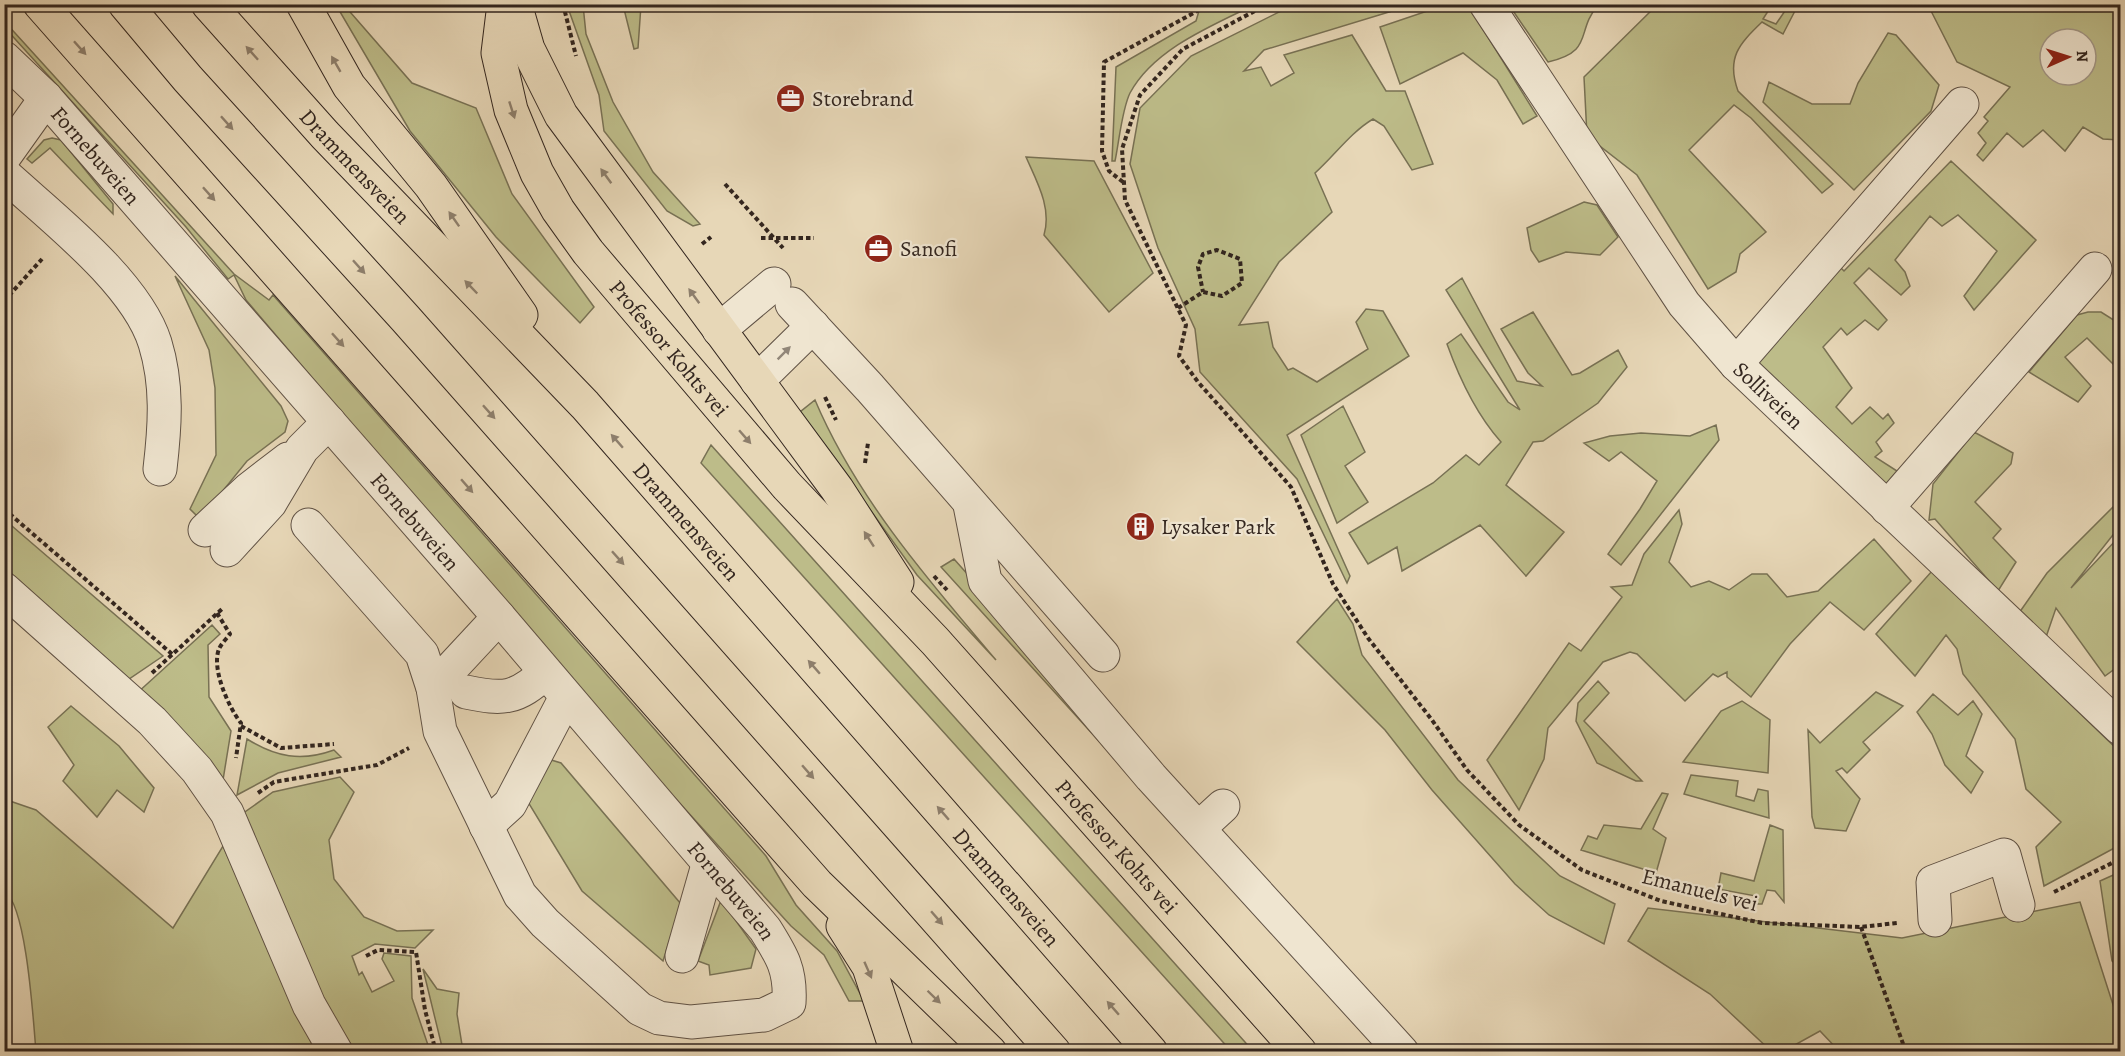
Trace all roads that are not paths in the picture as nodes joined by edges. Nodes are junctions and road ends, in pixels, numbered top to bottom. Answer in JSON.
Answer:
{"nodes":[{"id":1,"x":40,"y":4,"type":"edge"},
{"id":2,"x":108,"y":4,"type":"edge"},
{"id":3,"x":125,"y":4,"type":"edge"},
{"id":4,"x":208,"y":4,"type":"edge"},
{"id":5,"x":303,"y":4,"type":"edge"},
{"id":6,"x":504,"y":4,"type":"edge"},
{"id":7,"x":515,"y":4,"type":"edge"},
{"id":8,"x":1485,"y":4,"type":"edge"},
{"id":9,"x":4,"y":58,"type":"edge"},
{"id":10,"x":188,"y":79,"type":"junction"},
{"id":11,"x":46,"y":98,"type":"junction"},
{"id":12,"x":1962,"y":104,"type":"dead end"},
{"id":13,"x":4,"y":157,"type":"edge"},
{"id":14,"x":4,"y":174,"type":"edge"},
{"id":15,"x":2095,"y":269,"type":"dead end"},
{"id":16,"x":793,"y":305,"type":"junction"},
{"id":17,"x":719,"y":330,"type":"junction"},
{"id":18,"x":1736,"y":364,"type":"junction"},
{"id":19,"x":757,"y":381,"type":"junction"},
{"id":20,"x":585,"y":405,"type":"junction"},
{"id":21,"x":329,"y":422,"type":"junction"},
{"id":22,"x":160,"y":469,"type":"dead end"},
{"id":23,"x":969,"y":505,"type":"junction"},
{"id":24,"x":1887,"y":508,"type":"junction"},
{"id":25,"x":308,"y":525,"type":"dead end"},
{"id":26,"x":216,"y":540,"type":"dead end"},
{"id":27,"x":4,"y":589,"type":"edge"},
{"id":28,"x":499,"y":617,"type":"junction"},
{"id":29,"x":935,"y":641,"type":"junction"},
{"id":30,"x":1103,"y":656,"type":"dead end"},
{"id":31,"x":555,"y":685,"type":"junction"},
{"id":32,"x":433,"y":688,"type":"junction"},
{"id":33,"x":466,"y":692,"type":"dead end"},
{"id":34,"x":2121,"y":728,"type":"edge"},
{"id":35,"x":1223,"y":806,"type":"dead end"},
{"id":36,"x":486,"y":826,"type":"junction"},
{"id":37,"x":1199,"y":828,"type":"junction"},
{"id":38,"x":708,"y":865,"type":"junction"},
{"id":39,"x":817,"y":884,"type":"junction"},
{"id":40,"x":2018,"y":905,"type":"road end"},
{"id":41,"x":1935,"y":920,"type":"road end"},
{"id":42,"x":682,"y":956,"type":"dead end"},
{"id":43,"x":336,"y":1052,"type":"edge"},
{"id":44,"x":897,"y":1052,"type":"edge"},
{"id":45,"x":990,"y":1052,"type":"edge"},
{"id":46,"x":1054,"y":1052,"type":"edge"},
{"id":47,"x":1151,"y":1052,"type":"edge"},
{"id":48,"x":1300,"y":1052,"type":"edge"},
{"id":49,"x":1402,"y":1052,"type":"edge"}],
"edges":[{"from":1,"to":39,"type":"main road","one_way":true},
{"from":2,"to":10,"type":"main road"},
{"from":3,"to":10,"type":"main road"},
{"from":20,"to":4,"type":"main road","name":"Drammensveien","one_way":true},
{"from":20,"to":5,"type":"main road","one_way":true},
{"from":6,"to":29,"type":"main road","name":"Professor Kohts vei","one_way":true},
{"from":17,"to":7,"type":"main road","name":"Professor Kohts vei","one_way":true},
{"from":8,"to":18,"type":"street","name":"Solliveien"},
{"from":9,"to":11,"type":"street","name":"Fornebuveien"},
{"from":10,"to":46,"type":"main road","one_way":true},
{"from":11,"to":13,"type":"street"},
{"from":11,"to":21,"type":"street","name":"Fornebuveien"},
{"from":12,"to":18,"type":"street"},
{"from":14,"to":22,"type":"street"},
{"from":15,"to":24,"type":"street"},
{"from":16,"to":17,"type":"street"},
{"from":19,"to":16,"type":"street","one_way":true},
{"from":16,"to":23,"type":"street"},
{"from":17,"to":19,"type":"main road","name":"Professor Kohts vei"},
{"from":18,"to":24,"type":"street","name":"Solliveien"},
{"from":29,"to":19,"type":"main road","name":"Professor Kohts vei","one_way":true},
{"from":47,"to":20,"type":"main road","name":"Drammensveien","one_way":true},
{"from":21,"to":26,"type":"street"},
{"from":21,"to":28,"type":"street","name":"Fornebuveien"},
{"from":23,"to":30,"type":"street"},
{"from":23,"to":37,"type":"street"},
{"from":24,"to":34,"type":"street","name":"Solliveien"},
{"from":25,"to":32,"type":"street"},
{"from":27,"to":43,"type":"street"},
{"from":28,"to":31,"type":"street","name":"Fornebuveien"},
{"from":28,"to":32,"type":"street"},
{"from":29,"to":48,"type":"main road","name":"Professor Kohts vei"},
{"from":31,"to":33,"type":"street"},
{"from":31,"to":36,"type":"street"},
{"from":31,"to":38,"type":"street","name":"Fornebuveien"},
{"from":32,"to":36,"type":"street"},
{"from":35,"to":37,"type":"street"},
{"from":36,"to":38,"type":"street","name":"Fornebuveien"},
{"from":37,"to":49,"type":"street"},
{"from":38,"to":42,"type":"street"},
{"from":39,"to":44,"type":"main road","one_way":true},
{"from":39,"to":45,"type":"main road","one_way":true},
{"from":40,"to":41,"type":"street"}]}
